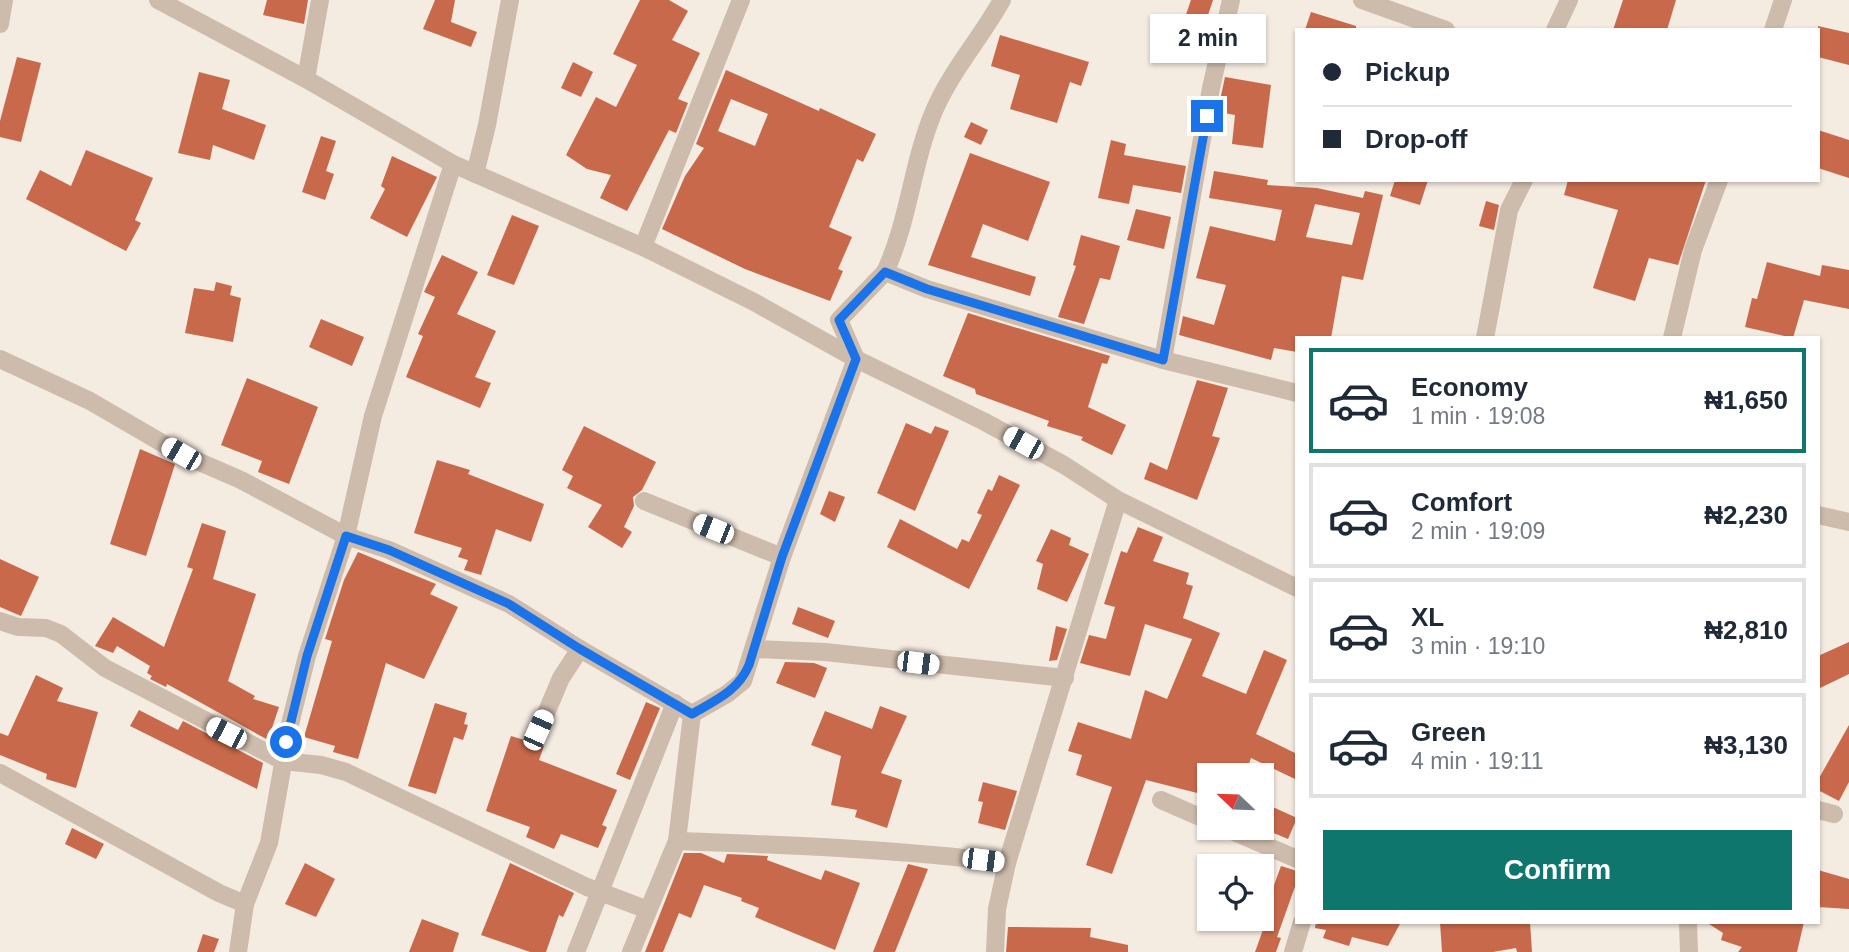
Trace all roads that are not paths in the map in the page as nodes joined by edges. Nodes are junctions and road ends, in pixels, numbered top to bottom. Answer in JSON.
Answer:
{"nodes":[{"id":1,"x":4,"y":0,"type":"edge"},
{"id":2,"x":158,"y":0,"type":"edge"},
{"id":3,"x":320,"y":0,"type":"edge"},
{"id":4,"x":510,"y":0,"type":"edge"},
{"id":5,"x":741,"y":0,"type":"edge"},
{"id":6,"x":1002,"y":0,"type":"edge"},
{"id":7,"x":1231,"y":0,"type":"edge"},
{"id":8,"x":1362,"y":0,"type":"edge"},
{"id":9,"x":1569,"y":0,"type":"edge"},
{"id":10,"x":1783,"y":0,"type":"edge"},
{"id":11,"x":0,"y":24,"type":"edge"},
{"id":12,"x":1440,"y":28,"type":"edge"},
{"id":13,"x":1556,"y":28,"type":"edge"},
{"id":14,"x":1774,"y":28,"type":"edge"},
{"id":15,"x":306,"y":79,"type":"junction"},
{"id":16,"x":453,"y":164,"type":"junction"},
{"id":17,"x":475,"y":174,"type":"junction"},
{"id":18,"x":1523,"y":182,"type":"edge"},
{"id":19,"x":1718,"y":182,"type":"edge"},
{"id":20,"x":643,"y":247,"type":"junction"},
{"id":21,"x":885,"y":272,"type":"junction"},
{"id":22,"x":1485,"y":336,"type":"edge"},
{"id":23,"x":1672,"y":336,"type":"edge"},
{"id":24,"x":0,"y":359,"type":"edge"},
{"id":25,"x":856,"y":359,"type":"junction"},
{"id":26,"x":1163,"y":360,"type":"junction"},
{"id":27,"x":1295,"y":393,"type":"edge"},
{"id":28,"x":1118,"y":500,"type":"junction"},
{"id":29,"x":644,"y":501,"type":"dead end"},
{"id":30,"x":1820,"y":515,"type":"edge"},
{"id":31,"x":1849,"y":522,"type":"edge"},
{"id":32,"x":346,"y":536,"type":"junction"},
{"id":33,"x":782,"y":557,"type":"junction"},
{"id":34,"x":1295,"y":588,"type":"edge"},
{"id":35,"x":0,"y":621,"type":"edge"},
{"id":36,"x":580,"y":649,"type":"junction"},
{"id":37,"x":755,"y":649,"type":"junction"},
{"id":38,"x":1065,"y":678,"type":"junction"},
{"id":39,"x":675,"y":703,"type":"junction"},
{"id":40,"x":692,"y":714,"type":"junction"},
{"id":41,"x":538,"y":730,"type":"dead end"},
{"id":42,"x":283,"y":761,"type":"junction"},
{"id":43,"x":0,"y":773,"type":"edge"},
{"id":44,"x":1161,"y":800,"type":"dead end"},
{"id":45,"x":1197,"y":816,"type":"edge"},
{"id":46,"x":1253,"y":840,"type":"edge"},
{"id":47,"x":677,"y":841,"type":"junction"},
{"id":48,"x":1295,"y":858,"type":"edge"},
{"id":49,"x":1007,"y":863,"type":"junction"},
{"id":50,"x":602,"y":893,"type":"junction"},
{"id":51,"x":245,"y":904,"type":"junction"},
{"id":52,"x":648,"y":910,"type":"junction"},
{"id":53,"x":1301,"y":924,"type":"edge"},
{"id":54,"x":1688,"y":924,"type":"edge"},
{"id":55,"x":241,"y":951,"type":"edge"},
{"id":56,"x":576,"y":952,"type":"edge"},
{"id":57,"x":631,"y":952,"type":"edge"},
{"id":58,"x":995,"y":952,"type":"edge"},
{"id":59,"x":1293,"y":952,"type":"edge"},
{"id":60,"x":1689,"y":952,"type":"edge"}],
"edges":[{"from":1,"to":11,"type":"street"},
{"from":2,"to":15,"type":"street"},
{"from":3,"to":15,"type":"street"},
{"from":4,"to":17,"type":"street"},
{"from":5,"to":20,"type":"street"},
{"from":6,"to":21,"type":"street"},
{"from":7,"to":26,"type":"street"},
{"from":8,"to":12,"type":"street"},
{"from":9,"to":13,"type":"street"},
{"from":10,"to":14,"type":"street"},
{"from":15,"to":16,"type":"street"},
{"from":16,"to":17,"type":"street"},
{"from":16,"to":32,"type":"street"},
{"from":17,"to":20,"type":"street"},
{"from":18,"to":22,"type":"street"},
{"from":19,"to":23,"type":"street"},
{"from":20,"to":25,"type":"street"},
{"from":21,"to":25,"type":"street"},
{"from":21,"to":26,"type":"street"},
{"from":24,"to":32,"type":"street"},
{"from":25,"to":28,"type":"street"},
{"from":25,"to":33,"type":"street"},
{"from":26,"to":27,"type":"street"},
{"from":28,"to":34,"type":"street"},
{"from":28,"to":38,"type":"street"},
{"from":29,"to":33,"type":"street"},
{"from":30,"to":31,"type":"street"},
{"from":32,"to":36,"type":"street"},
{"from":32,"to":42,"type":"street"},
{"from":33,"to":37,"type":"street"},
{"from":35,"to":42,"type":"street"},
{"from":36,"to":39,"type":"street"},
{"from":36,"to":41,"type":"street"},
{"from":37,"to":38,"type":"street"},
{"from":37,"to":40,"type":"street"},
{"from":38,"to":49,"type":"street"},
{"from":39,"to":40,"type":"street"},
{"from":39,"to":50,"type":"street"},
{"from":40,"to":47,"type":"street"},
{"from":42,"to":50,"type":"street"},
{"from":42,"to":51,"type":"street"},
{"from":43,"to":51,"type":"street"},
{"from":44,"to":45,"type":"street"},
{"from":46,"to":48,"type":"street"},
{"from":47,"to":49,"type":"street"},
{"from":47,"to":52,"type":"street"},
{"from":49,"to":58,"type":"street"},
{"from":50,"to":52,"type":"street"},
{"from":50,"to":56,"type":"street"},
{"from":51,"to":55,"type":"street"},
{"from":52,"to":57,"type":"street"},
{"from":53,"to":59,"type":"street"},
{"from":54,"to":60,"type":"street"}]}
